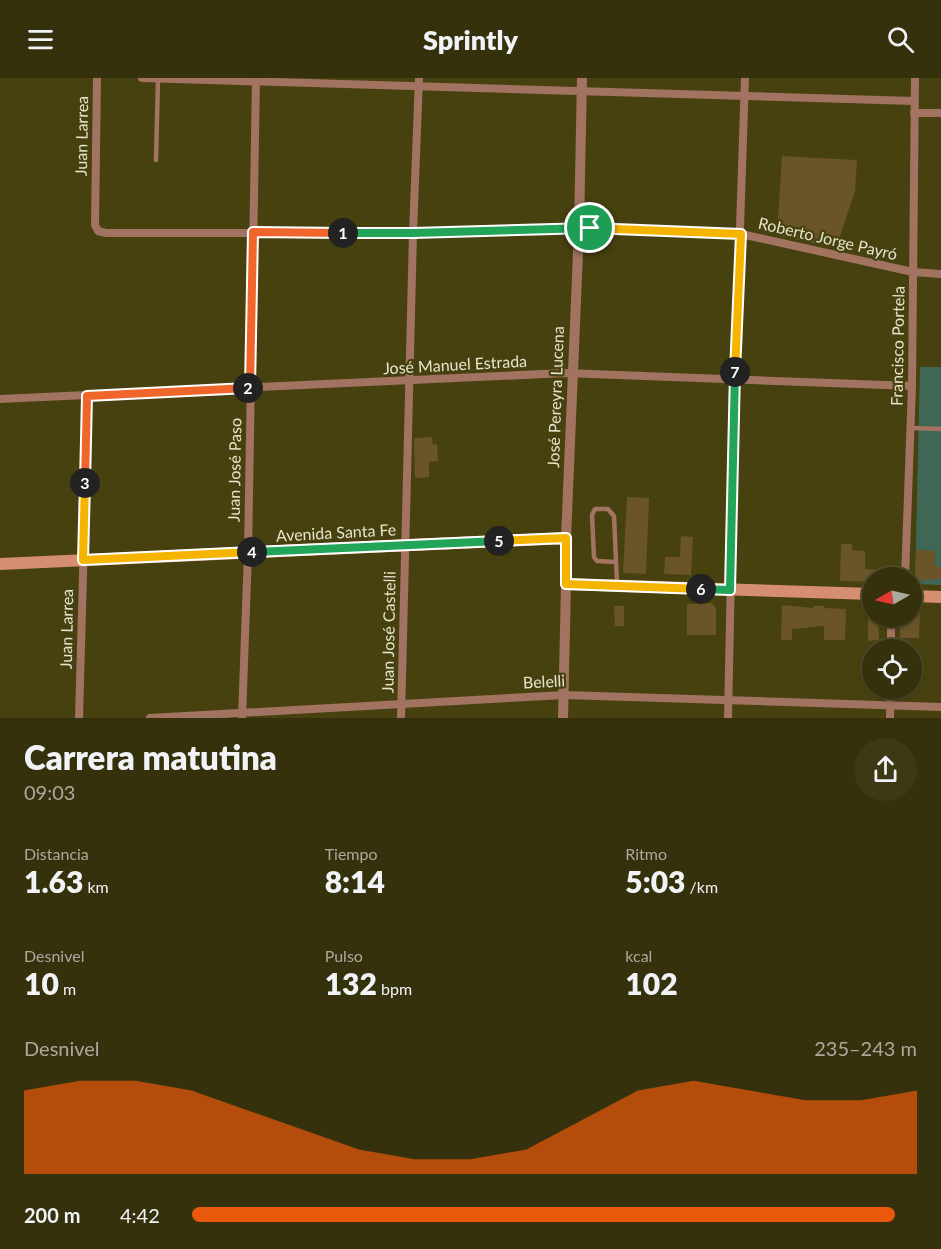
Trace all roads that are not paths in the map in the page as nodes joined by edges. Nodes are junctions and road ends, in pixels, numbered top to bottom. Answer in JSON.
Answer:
{"nodes":[{"id":1,"x":97,"y":78,"type":"edge"},
{"id":2,"x":142,"y":78,"type":"edge"},
{"id":3,"x":582,"y":78,"type":"edge"},
{"id":4,"x":745,"y":78,"type":"edge"},
{"id":5,"x":915,"y":78,"type":"edge"},
{"id":6,"x":158,"y":79,"type":"edge"},
{"id":7,"x":256,"y":80,"type":"edge"},
{"id":8,"x":419,"y":82,"type":"edge"},
{"id":9,"x":582,"y":90,"type":"junction"},
{"id":10,"x":745,"y":96,"type":"junction"},
{"id":11,"x":914,"y":101,"type":"junction"},
{"id":12,"x":914,"y":113,"type":"junction"},
{"id":13,"x":941,"y":113,"type":"edge"},
{"id":14,"x":156,"y":160,"type":"dead end"},
{"id":15,"x":579,"y":229,"type":"junction"},
{"id":16,"x":98,"y":231,"type":"joint"},
{"id":17,"x":253,"y":232,"type":"junction"},
{"id":18,"x":413,"y":233,"type":"junction"},
{"id":19,"x":741,"y":234,"type":"junction"},
{"id":20,"x":913,"y":272,"type":"junction"},
{"id":21,"x":941,"y":274,"type":"edge"},
{"id":22,"x":573,"y":374,"type":"junction"},
{"id":23,"x":735,"y":379,"type":"junction"},
{"id":24,"x":410,"y":381,"type":"junction"},
{"id":25,"x":912,"y":386,"type":"junction"},
{"id":26,"x":250,"y":388,"type":"junction"},
{"id":27,"x":87,"y":396,"type":"junction"},
{"id":28,"x":0,"y":399,"type":"edge"},
{"id":29,"x":911,"y":428,"type":"junction"},
{"id":30,"x":941,"y":429,"type":"edge"},
{"id":31,"x":566,"y":538,"type":"junction"},
{"id":32,"x":405,"y":545,"type":"junction"},
{"id":33,"x":248,"y":553,"type":"junction"},
{"id":34,"x":83,"y":560,"type":"junction"},
{"id":35,"x":615,"y":562,"type":"junction"},
{"id":36,"x":0,"y":564,"type":"edge"},
{"id":37,"x":905,"y":567,"type":"edge"},
{"id":38,"x":566,"y":584,"type":"junction"},
{"id":39,"x":618,"y":586,"type":"junction"},
{"id":40,"x":730,"y":590,"type":"junction"},
{"id":41,"x":862,"y":594,"type":"edge"},
{"id":42,"x":922,"y":596,"type":"edge"},
{"id":43,"x":941,"y":597,"type":"edge"},
{"id":44,"x":564,"y":695,"type":"junction"},
{"id":45,"x":890,"y":699,"type":"edge"},
{"id":46,"x":728,"y":700,"type":"junction"},
{"id":47,"x":401,"y":705,"type":"junction"},
{"id":48,"x":890,"y":705,"type":"junction"},
{"id":49,"x":941,"y":707,"type":"edge"},
{"id":50,"x":242,"y":716,"type":"edge"},
{"id":51,"x":79,"y":718,"type":"edge"},
{"id":52,"x":150,"y":718,"type":"edge"},
{"id":53,"x":401,"y":718,"type":"edge"},
{"id":54,"x":563,"y":718,"type":"edge"},
{"id":55,"x":728,"y":718,"type":"edge"},
{"id":56,"x":890,"y":718,"type":"edge"}],
"edges":[{"from":1,"to":16,"type":"street","name":"Juan Larrea"},
{"from":2,"to":6,"type":"street"},
{"from":3,"to":9,"type":"street","name":"José Pereyra Lucena"},
{"from":4,"to":10,"type":"street"},
{"from":5,"to":11,"type":"street","name":"Francisco Portela"},
{"from":6,"to":7,"type":"street"},
{"from":6,"to":14,"type":"lane"},
{"from":7,"to":8,"type":"street"},
{"from":7,"to":17,"type":"street","name":"Juan José Paso"},
{"from":8,"to":9,"type":"street"},
{"from":8,"to":18,"type":"street","name":"Juan José Castelli"},
{"from":9,"to":10,"type":"street"},
{"from":9,"to":15,"type":"street","name":"José Pereyra Lucena"},
{"from":10,"to":11,"type":"street"},
{"from":10,"to":19,"type":"street"},
{"from":11,"to":12,"type":"street","name":"Francisco Portela"},
{"from":12,"to":13,"type":"street"},
{"from":12,"to":20,"type":"street","name":"Francisco Portela"},
{"from":15,"to":18,"type":"street","name":"Roberto Jorge Payró"},
{"from":15,"to":19,"type":"street","name":"Roberto Jorge Payró"},
{"from":15,"to":22,"type":"street","name":"José Pereyra Lucena"},
{"from":16,"to":17,"type":"street","name":"Roberto Jorge Payró"},
{"from":17,"to":18,"type":"street","name":"Roberto Jorge Payró"},
{"from":17,"to":26,"type":"street","name":"Juan José Paso"},
{"from":18,"to":24,"type":"street","name":"Juan José Castelli"},
{"from":19,"to":20,"type":"street","name":"Roberto Jorge Payró"},
{"from":19,"to":23,"type":"street"},
{"from":20,"to":21,"type":"street","name":"Roberto Jorge Payró"},
{"from":20,"to":25,"type":"street","name":"Francisco Portela"},
{"from":22,"to":23,"type":"street","name":"José Manuel Estrada"},
{"from":22,"to":24,"type":"street","name":"José Manuel Estrada"},
{"from":22,"to":31,"type":"street","name":"José Pereyra Lucena"},
{"from":23,"to":25,"type":"street","name":"José Manuel Estrada"},
{"from":23,"to":40,"type":"street"},
{"from":24,"to":26,"type":"street","name":"José Manuel Estrada"},
{"from":24,"to":32,"type":"street","name":"Juan José Castelli"},
{"from":25,"to":29,"type":"street","name":"Francisco Portela"},
{"from":26,"to":27,"type":"street","name":"José Manuel Estrada"},
{"from":26,"to":33,"type":"street","name":"Juan José Paso"},
{"from":27,"to":28,"type":"street","name":"José Manuel Estrada"},
{"from":27,"to":34,"type":"street","name":"Juan Larrea"},
{"from":29,"to":30,"type":"lane"},
{"from":29,"to":37,"type":"street","name":"Francisco Portela"},
{"from":31,"to":32,"type":"main road","name":"Avenida Santa Fe"},
{"from":31,"to":38,"type":"main road","name":"José Pereyra Lucena"},
{"from":32,"to":33,"type":"main road","name":"Avenida Santa Fe"},
{"from":32,"to":47,"type":"street","name":"Juan José Castelli"},
{"from":33,"to":34,"type":"main road","name":"Avenida Santa Fe"},
{"from":33,"to":50,"type":"street","name":"Juan José Paso"},
{"from":34,"to":36,"type":"main road","name":"Avenida Santa Fe"},
{"from":34,"to":51,"type":"street","name":"Juan Larrea"},
{"from":35,"to":35,"type":"lane"},
{"from":35,"to":39,"type":"lane"},
{"from":38,"to":39,"type":"main road"},
{"from":38,"to":44,"type":"street","name":"José Pereyra Lucena"},
{"from":39,"to":40,"type":"main road"},
{"from":40,"to":41,"type":"main road"},
{"from":40,"to":46,"type":"street"},
{"from":42,"to":43,"type":"main road"},
{"from":44,"to":46,"type":"street","name":"Belelli"},
{"from":44,"to":47,"type":"street","name":"Belelli"},
{"from":44,"to":54,"type":"street","name":"José Pereyra Lucena"},
{"from":45,"to":48,"type":"street"},
{"from":46,"to":48,"type":"street","name":"Belelli"},
{"from":46,"to":55,"type":"street"},
{"from":47,"to":50,"type":"street","name":"Belelli"},
{"from":47,"to":53,"type":"street","name":"Juan José Castelli"},
{"from":48,"to":49,"type":"street","name":"Belelli"},
{"from":48,"to":56,"type":"street"},
{"from":50,"to":52,"type":"street","name":"Belelli"}]}
